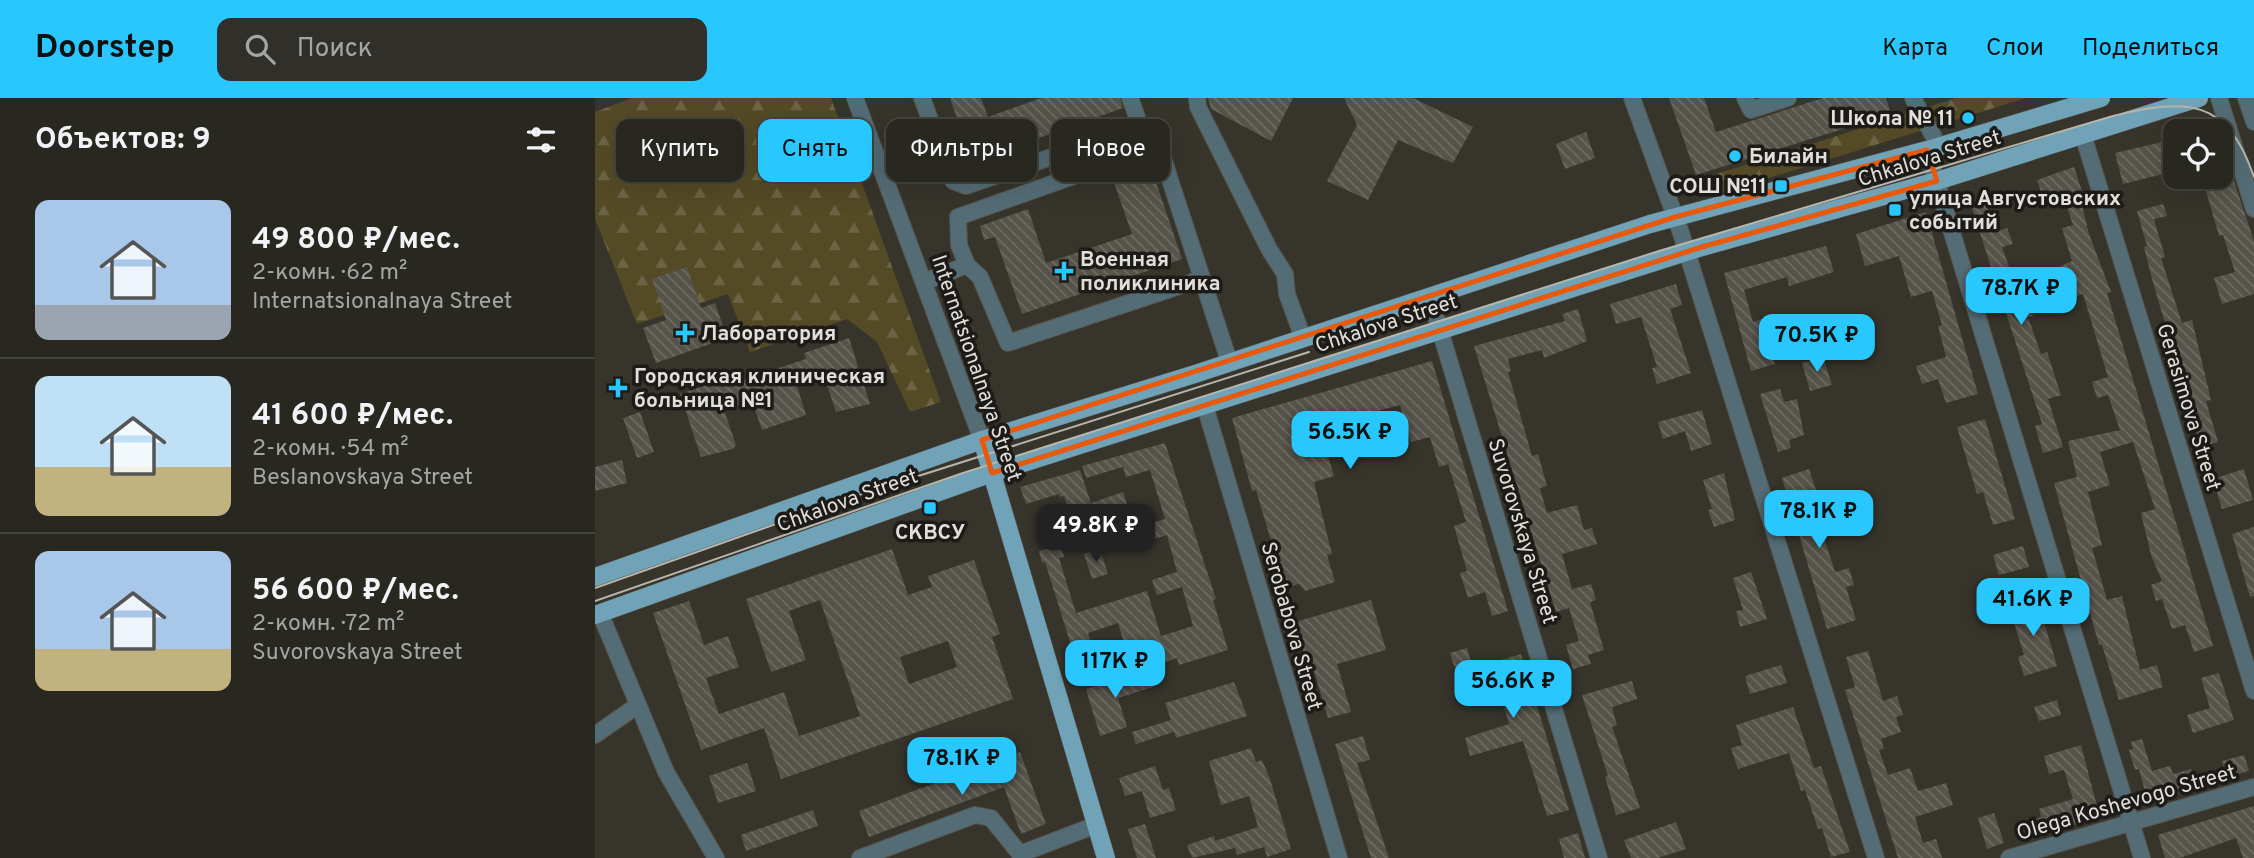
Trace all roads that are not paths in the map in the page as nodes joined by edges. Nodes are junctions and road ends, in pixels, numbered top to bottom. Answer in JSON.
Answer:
{"nodes":[{"id":1,"x":855,"y":98,"type":"edge"},
{"id":2,"x":922,"y":98,"type":"edge"},
{"id":3,"x":1130,"y":98,"type":"edge"},
{"id":4,"x":1197,"y":98,"type":"edge"},
{"id":5,"x":1632,"y":98,"type":"edge"},
{"id":6,"x":1745,"y":98,"type":"edge"},
{"id":7,"x":1788,"y":98,"type":"edge"},
{"id":8,"x":1913,"y":98,"type":"edge"},
{"id":9,"x":2101,"y":98,"type":"edge"},
{"id":10,"x":2199,"y":98,"type":"edge"},
{"id":11,"x":2219,"y":98,"type":"edge"},
{"id":12,"x":2246,"y":98,"type":"edge"},
{"id":13,"x":2254,"y":122,"type":"edge"},
{"id":14,"x":2083,"y":135,"type":"junction"},
{"id":15,"x":1933,"y":148,"type":"junction"},
{"id":16,"x":1937,"y":181,"type":"junction"},
{"id":17,"x":2254,"y":209,"type":"edge"},
{"id":18,"x":1675,"y":217,"type":"junction"},
{"id":19,"x":1686,"y":251,"type":"junction"},
{"id":20,"x":967,"y":265,"type":"junction"},
{"id":21,"x":1201,"y":279,"type":"junction"},
{"id":22,"x":924,"y":282,"type":"junction"},
{"id":23,"x":1430,"y":297,"type":"junction"},
{"id":24,"x":1441,"y":329,"type":"junction"},
{"id":25,"x":1303,"y":338,"type":"junction"},
{"id":26,"x":1229,"y":361,"type":"junction"},
{"id":27,"x":1205,"y":406,"type":"junction"},
{"id":28,"x":982,"y":440,"type":"junction"},
{"id":29,"x":992,"y":473,"type":"junction"},
{"id":30,"x":595,"y":576,"type":"edge"},
{"id":31,"x":598,"y":614,"type":"edge"},
{"id":32,"x":2254,"y":691,"type":"edge"},
{"id":33,"x":638,"y":705,"type":"junction"},
{"id":34,"x":595,"y":735,"type":"edge"},
{"id":35,"x":2254,"y":787,"type":"edge"},
{"id":36,"x":2131,"y":822,"type":"junction"},
{"id":37,"x":1096,"y":825,"type":"junction"},
{"id":38,"x":1019,"y":856,"type":"edge"},
{"id":39,"x":716,"y":858,"type":"edge"},
{"id":40,"x":860,"y":858,"type":"edge"},
{"id":41,"x":1106,"y":858,"type":"edge"},
{"id":42,"x":1339,"y":858,"type":"edge"},
{"id":43,"x":1599,"y":858,"type":"edge"},
{"id":44,"x":1876,"y":858,"type":"edge"},
{"id":45,"x":2009,"y":858,"type":"edge"},
{"id":46,"x":2141,"y":858,"type":"edge"}],
"edges":[{"from":1,"to":22,"type":"street","name":"Internatsionalnaya Street"},
{"from":2,"to":3,"type":"street"},
{"from":4,"to":25,"type":"street"},
{"from":5,"to":18,"type":"street"},
{"from":6,"to":7,"type":"street"},
{"from":8,"to":15,"type":"street"},
{"from":9,"to":15,"type":"main road","name":"Chkalova Street"},
{"from":10,"to":14,"type":"main road","name":"Chkalova Street"},
{"from":11,"to":17,"type":"street"},
{"from":12,"to":13,"type":"street"},
{"from":14,"to":16,"type":"main road","name":"Chkalova Street"},
{"from":14,"to":32,"type":"street","name":"Gerasimova Street"},
{"from":15,"to":16,"type":"street"},
{"from":15,"to":18,"type":"main road","name":"Chkalova Street"},
{"from":16,"to":19,"type":"main road","name":"Chkalova Street"},
{"from":16,"to":36,"type":"street"},
{"from":18,"to":19,"type":"street"},
{"from":18,"to":23,"type":"main road","name":"Chkalova Street"},
{"from":19,"to":24,"type":"main road","name":"Chkalova Street"},
{"from":19,"to":44,"type":"street"},
{"from":20,"to":21,"type":"street"},
{"from":20,"to":21,"type":"street"},
{"from":20,"to":22,"type":"street"},
{"from":21,"to":26,"type":"street"},
{"from":22,"to":28,"type":"street","name":"Internatsionalnaya Street"},
{"from":23,"to":24,"type":"street","name":"Suvorovskaya Street"},
{"from":23,"to":25,"type":"main road","name":"Chkalova Street"},
{"from":24,"to":27,"type":"main road","name":"Chkalova Street"},
{"from":24,"to":43,"type":"street","name":"Suvorovskaya Street"},
{"from":25,"to":26,"type":"main road","name":"Chkalova Street"},
{"from":26,"to":28,"type":"main road","name":"Chkalova Street"},
{"from":27,"to":29,"type":"main road","name":"Chkalova Street"},
{"from":27,"to":42,"type":"street","name":"Serobabova Street"},
{"from":28,"to":29,"type":"main road","name":"Internatsionalnaya Street"},
{"from":28,"to":30,"type":"main road","name":"Chkalova Street"},
{"from":29,"to":31,"type":"main road","name":"Chkalova Street"},
{"from":29,"to":37,"type":"main road","name":"Internatsionalnaya Street"},
{"from":31,"to":33,"type":"street"},
{"from":33,"to":34,"type":"street"},
{"from":33,"to":39,"type":"street"},
{"from":35,"to":36,"type":"street","name":"Olega Koshevogo Street"},
{"from":36,"to":45,"type":"street","name":"Olega Koshevogo Street"},
{"from":36,"to":46,"type":"street"},
{"from":37,"to":38,"type":"street"},
{"from":37,"to":41,"type":"main road","name":"Internatsionalnaya Street"},
{"from":38,"to":40,"type":"street"}]}
